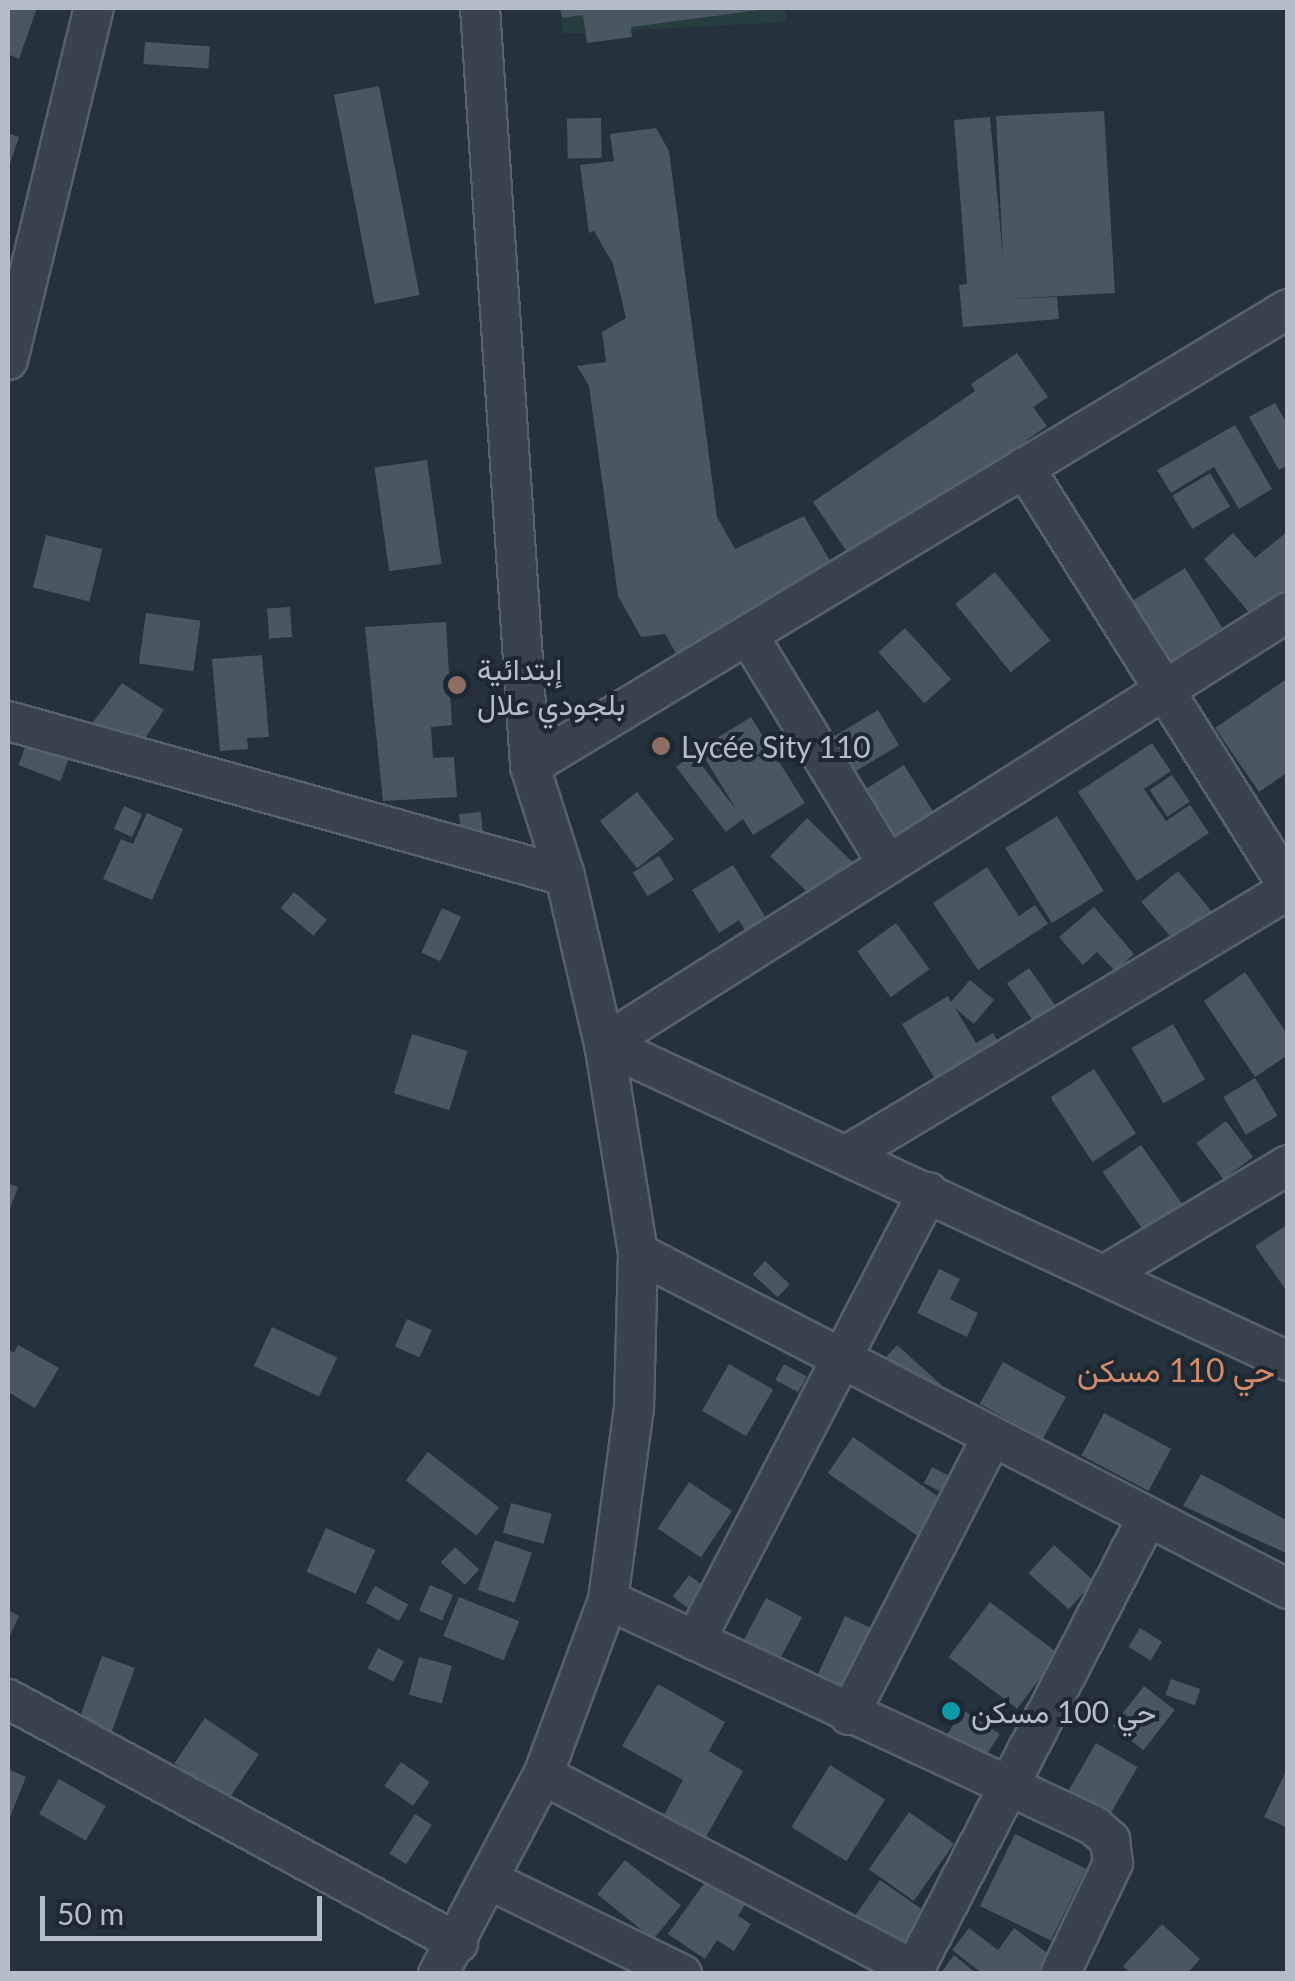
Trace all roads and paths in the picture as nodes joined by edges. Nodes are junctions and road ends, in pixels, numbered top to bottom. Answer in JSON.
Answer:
{"nodes":[{"id":1,"x":94,"y":8,"type":"edge"},
{"id":2,"x":480,"y":8,"type":"edge"},
{"id":3,"x":1288,"y":308,"type":"edge"},
{"id":4,"x":8,"y":360,"type":"edge"},
{"id":5,"x":1024,"y":467,"type":"junction"},
{"id":6,"x":1288,"y":612,"type":"edge"},
{"id":7,"x":748,"y":635,"type":"junction"},
{"id":8,"x":1164,"y":690,"type":"junction"},
{"id":9,"x":8,"y":721,"type":"edge"},
{"id":10,"x":530,"y":766,"type":"junction"},
{"id":11,"x":888,"y":864,"type":"junction"},
{"id":12,"x":565,"y":876,"type":"junction"},
{"id":13,"x":1288,"y":888,"type":"edge"},
{"id":14,"x":604,"y":1044,"type":"junction"},
{"id":15,"x":847,"y":1155,"type":"junction"},
{"id":16,"x":1288,"y":1164,"type":"edge"},
{"id":17,"x":928,"y":1192,"type":"junction"},
{"id":18,"x":638,"y":1253,"type":"junction"},
{"id":19,"x":1106,"y":1274,"type":"junction"},
{"id":20,"x":842,"y":1359,"type":"junction"},
{"id":21,"x":1288,"y":1362,"type":"edge"},
{"id":22,"x":992,"y":1437,"type":"junction"},
{"id":23,"x":1148,"y":1518,"type":"junction"},
{"id":24,"x":1288,"y":1590,"type":"edge"},
{"id":25,"x":608,"y":1600,"type":"junction"},
{"id":26,"x":695,"y":1642,"type":"junction"},
{"id":27,"x":8,"y":1700,"type":"edge"},
{"id":28,"x":849,"y":1715,"type":"junction"},
{"id":29,"x":543,"y":1775,"type":"junction"},
{"id":30,"x":1007,"y":1791,"type":"junction"},
{"id":31,"x":490,"y":1880,"type":"junction"},
{"id":32,"x":448,"y":1958,"type":"edge"},
{"id":33,"x":913,"y":1972,"type":"edge"},
{"id":34,"x":682,"y":1974,"type":"edge"},
{"id":35,"x":1060,"y":1974,"type":"edge"}],
"edges":[{"from":1,"to":4,"type":"street"},
{"from":2,"to":10,"type":"street"},
{"from":3,"to":5,"type":"street"},
{"from":5,"to":7,"type":"street"},
{"from":5,"to":8,"type":"street"},
{"from":6,"to":8,"type":"street"},
{"from":7,"to":10,"type":"street"},
{"from":7,"to":11,"type":"street"},
{"from":8,"to":11,"type":"street"},
{"from":8,"to":13,"type":"street"},
{"from":9,"to":12,"type":"street"},
{"from":10,"to":12,"type":"street"},
{"from":11,"to":14,"type":"street"},
{"from":12,"to":14,"type":"street"},
{"from":13,"to":15,"type":"street"},
{"from":14,"to":15,"type":"street"},
{"from":14,"to":18,"type":"street"},
{"from":15,"to":17,"type":"street"},
{"from":16,"to":19,"type":"street"},
{"from":17,"to":19,"type":"street"},
{"from":17,"to":20,"type":"street"},
{"from":18,"to":20,"type":"street"},
{"from":18,"to":25,"type":"street"},
{"from":19,"to":21,"type":"street"},
{"from":20,"to":22,"type":"street"},
{"from":20,"to":26,"type":"street"},
{"from":22,"to":23,"type":"street"},
{"from":22,"to":28,"type":"street"},
{"from":23,"to":24,"type":"street"},
{"from":23,"to":30,"type":"street"},
{"from":25,"to":26,"type":"street"},
{"from":25,"to":29,"type":"street"},
{"from":26,"to":28,"type":"street"},
{"from":27,"to":32,"type":"street"},
{"from":28,"to":30,"type":"street"},
{"from":29,"to":31,"type":"street"},
{"from":29,"to":33,"type":"street"},
{"from":30,"to":33,"type":"street"},
{"from":30,"to":35,"type":"street"},
{"from":31,"to":32,"type":"street"},
{"from":31,"to":34,"type":"street"}]}
